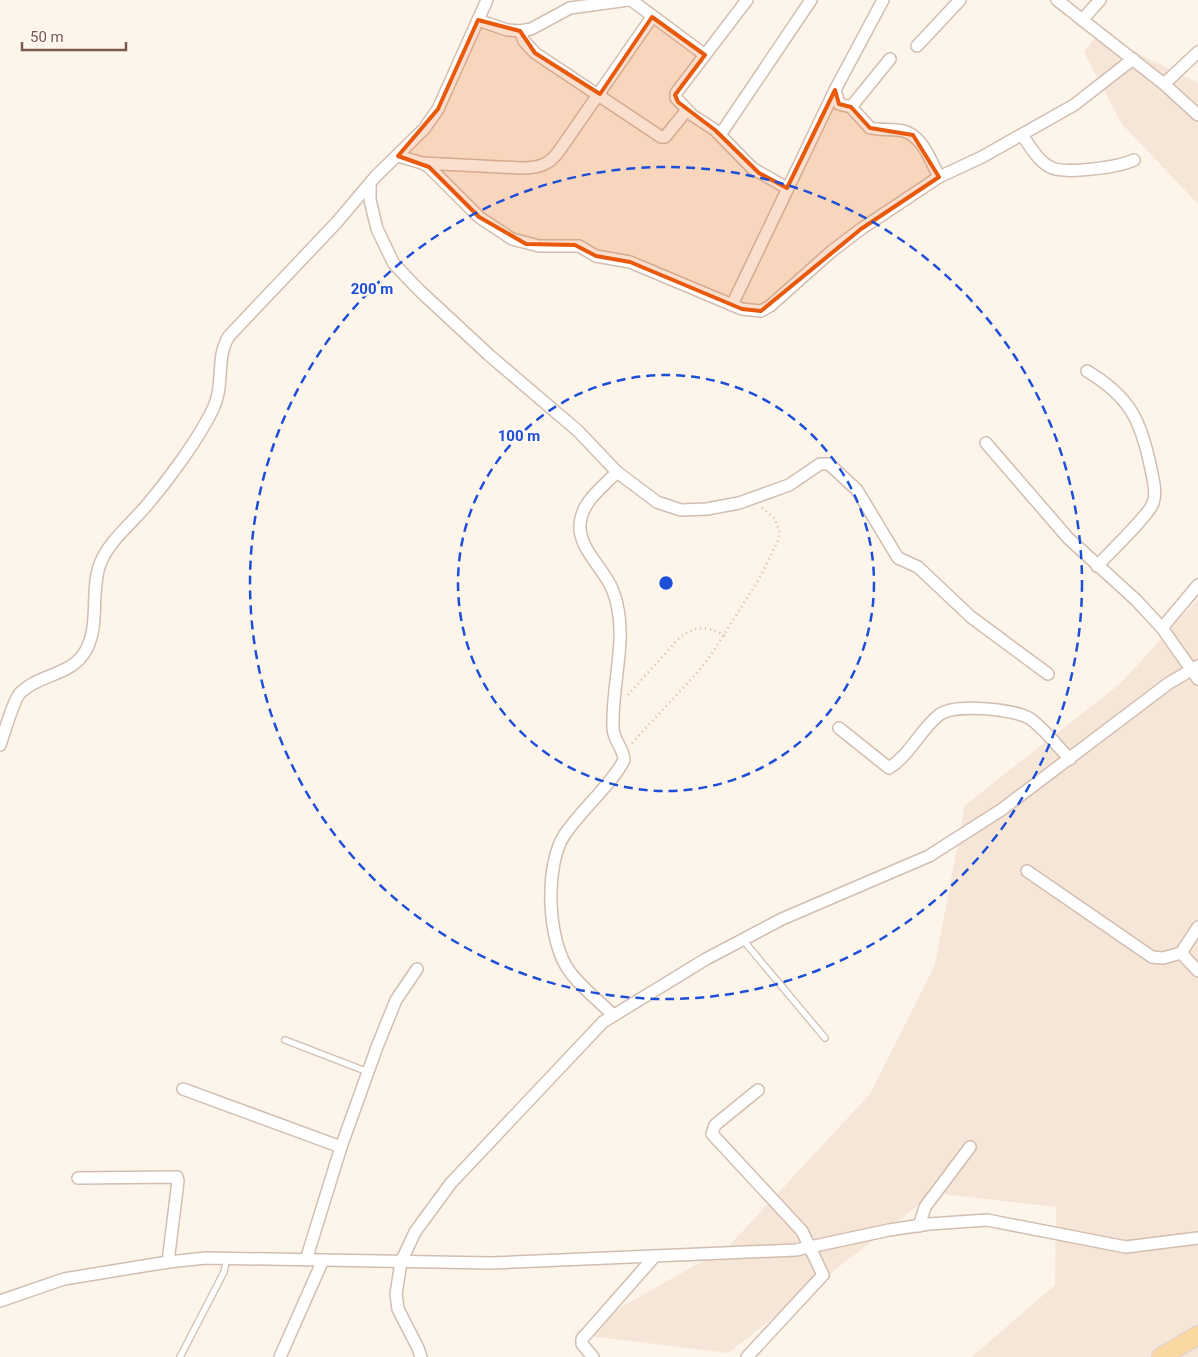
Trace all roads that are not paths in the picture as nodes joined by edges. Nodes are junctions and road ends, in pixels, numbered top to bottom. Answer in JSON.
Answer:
{"nodes":[{"id":1,"x":487,"y":0,"type":"edge"},
{"id":2,"x":629,"y":0,"type":"edge"},
{"id":3,"x":747,"y":0,"type":"edge"},
{"id":4,"x":811,"y":0,"type":"edge"},
{"id":5,"x":883,"y":0,"type":"edge"},
{"id":6,"x":960,"y":0,"type":"edge"},
{"id":7,"x":1057,"y":0,"type":"edge"},
{"id":8,"x":1100,"y":0,"type":"edge"},
{"id":9,"x":652,"y":17,"type":"junction"},
{"id":10,"x":478,"y":20,"type":"junction"},
{"id":11,"x":1082,"y":20,"type":"junction"},
{"id":12,"x":520,"y":31,"type":"junction"},
{"id":13,"x":917,"y":46,"type":"dead end"},
{"id":14,"x":1198,"y":52,"type":"edge"},
{"id":15,"x":705,"y":55,"type":"junction"},
{"id":16,"x":890,"y":59,"type":"dead end"},
{"id":17,"x":1133,"y":59,"type":"junction"},
{"id":18,"x":1164,"y":84,"type":"junction"},
{"id":19,"x":835,"y":90,"type":"junction"},
{"id":20,"x":600,"y":94,"type":"junction"},
{"id":21,"x":851,"y":107,"type":"junction"},
{"id":22,"x":688,"y":110,"type":"junction"},
{"id":23,"x":1198,"y":115,"type":"edge"},
{"id":24,"x":720,"y":135,"type":"junction"},
{"id":25,"x":1022,"y":135,"type":"junction"},
{"id":26,"x":398,"y":156,"type":"junction"},
{"id":27,"x":1134,"y":160,"type":"dead end"},
{"id":28,"x":422,"y":163,"type":"junction"},
{"id":29,"x":939,"y":177,"type":"junction"},
{"id":30,"x":370,"y":184,"type":"junction"},
{"id":31,"x":786,"y":188,"type":"junction"},
{"id":32,"x":732,"y":305,"type":"junction"},
{"id":33,"x":1087,"y":371,"type":"dead end"},
{"id":34,"x":986,"y":443,"type":"dead end"},
{"id":35,"x":617,"y":472,"type":"junction"},
{"id":36,"x":1097,"y":566,"type":"junction"},
{"id":37,"x":1198,"y":585,"type":"edge"},
{"id":38,"x":1162,"y":628,"type":"junction"},
{"id":39,"x":1194,"y":668,"type":"edge"},
{"id":40,"x":1048,"y":674,"type":"dead end"},
{"id":41,"x":1198,"y":679,"type":"edge"},
{"id":42,"x":839,"y":728,"type":"dead end"},
{"id":43,"x":0,"y":745,"type":"edge"},
{"id":44,"x":1070,"y":759,"type":"junction"},
{"id":45,"x":1026,"y":871,"type":"dead end"},
{"id":46,"x":1198,"y":928,"type":"edge"},
{"id":47,"x":743,"y":940,"type":"junction"},
{"id":48,"x":1181,"y":953,"type":"junction"},
{"id":49,"x":417,"y":969,"type":"dead end"},
{"id":50,"x":1198,"y":970,"type":"edge"},
{"id":51,"x":613,"y":1015,"type":"junction"},
{"id":52,"x":825,"y":1038,"type":"dead end"},
{"id":53,"x":285,"y":1040,"type":"dead end"},
{"id":54,"x":368,"y":1072,"type":"junction"},
{"id":55,"x":182,"y":1089,"type":"dead end"},
{"id":56,"x":758,"y":1090,"type":"dead end"},
{"id":57,"x":970,"y":1146,"type":"dead end"},
{"id":58,"x":341,"y":1148,"type":"junction"},
{"id":59,"x":78,"y":1178,"type":"dead end"},
{"id":60,"x":918,"y":1226,"type":"junction"},
{"id":61,"x":1198,"y":1238,"type":"edge"},
{"id":62,"x":808,"y":1248,"type":"junction"},
{"id":63,"x":655,"y":1256,"type":"junction"},
{"id":64,"x":227,"y":1258,"type":"junction"},
{"id":65,"x":306,"y":1260,"type":"junction"},
{"id":66,"x":323,"y":1260,"type":"junction"},
{"id":67,"x":168,"y":1262,"type":"junction"},
{"id":68,"x":401,"y":1262,"type":"junction"},
{"id":69,"x":0,"y":1301,"type":"edge"},
{"id":70,"x":1198,"y":1335,"type":"edge"},
{"id":71,"x":180,"y":1357,"type":"edge"},
{"id":72,"x":280,"y":1357,"type":"edge"},
{"id":73,"x":420,"y":1357,"type":"edge"},
{"id":74,"x":593,"y":1357,"type":"edge"},
{"id":75,"x":746,"y":1357,"type":"edge"},
{"id":76,"x":1162,"y":1357,"type":"edge"}],
"edges":[{"from":1,"to":10,"type":"street"},
{"from":2,"to":9,"type":"street"},
{"from":2,"to":12,"type":"street"},
{"from":3,"to":15,"type":"street"},
{"from":4,"to":24,"type":"street"},
{"from":5,"to":19,"type":"street"},
{"from":6,"to":13,"type":"street"},
{"from":7,"to":11,"type":"street"},
{"from":8,"to":11,"type":"street"},
{"from":9,"to":15,"type":"street"},
{"from":9,"to":20,"type":"street"},
{"from":10,"to":12,"type":"street"},
{"from":10,"to":26,"type":"street"},
{"from":11,"to":17,"type":"street"},
{"from":12,"to":20,"type":"street"},
{"from":14,"to":18,"type":"street"},
{"from":15,"to":22,"type":"street"},
{"from":16,"to":21,"type":"street"},
{"from":17,"to":18,"type":"street"},
{"from":17,"to":25,"type":"street"},
{"from":18,"to":23,"type":"street"},
{"from":19,"to":21,"type":"street"},
{"from":19,"to":31,"type":"street"},
{"from":20,"to":22,"type":"street"},
{"from":20,"to":28,"type":"street"},
{"from":21,"to":29,"type":"street"},
{"from":22,"to":24,"type":"street"},
{"from":24,"to":31,"type":"street"},
{"from":25,"to":27,"type":"street"},
{"from":25,"to":29,"type":"street"},
{"from":26,"to":28,"type":"street"},
{"from":26,"to":30,"type":"street"},
{"from":28,"to":32,"type":"street"},
{"from":29,"to":32,"type":"street"},
{"from":30,"to":35,"type":"street"},
{"from":30,"to":43,"type":"street"},
{"from":31,"to":32,"type":"street"},
{"from":33,"to":36,"type":"street"},
{"from":34,"to":36,"type":"street"},
{"from":35,"to":40,"type":"street"},
{"from":35,"to":51,"type":"street"},
{"from":36,"to":38,"type":"street"},
{"from":37,"to":38,"type":"street"},
{"from":38,"to":39,"type":"street"},
{"from":39,"to":41,"type":"street"},
{"from":39,"to":44,"type":"street"},
{"from":42,"to":44,"type":"street"},
{"from":44,"to":47,"type":"street"},
{"from":45,"to":48,"type":"street"},
{"from":46,"to":48,"type":"street"},
{"from":47,"to":51,"type":"street"},
{"from":47,"to":52,"type":"lane"},
{"from":48,"to":50,"type":"street"},
{"from":49,"to":54,"type":"street"},
{"from":51,"to":68,"type":"street"},
{"from":53,"to":54,"type":"lane"},
{"from":54,"to":58,"type":"street"},
{"from":55,"to":58,"type":"street"},
{"from":56,"to":62,"type":"street"},
{"from":57,"to":60,"type":"street"},
{"from":58,"to":65,"type":"street"},
{"from":59,"to":67,"type":"street"},
{"from":60,"to":61,"type":"street"},
{"from":60,"to":62,"type":"street"},
{"from":62,"to":63,"type":"street"},
{"from":62,"to":75,"type":"street"},
{"from":63,"to":68,"type":"street"},
{"from":63,"to":74,"type":"street"},
{"from":64,"to":65,"type":"street"},
{"from":64,"to":67,"type":"street"},
{"from":64,"to":71,"type":"lane"},
{"from":65,"to":66,"type":"street"},
{"from":66,"to":68,"type":"street"},
{"from":66,"to":72,"type":"street"},
{"from":67,"to":69,"type":"street"},
{"from":68,"to":73,"type":"street"},
{"from":70,"to":76,"type":"main road"}]}
